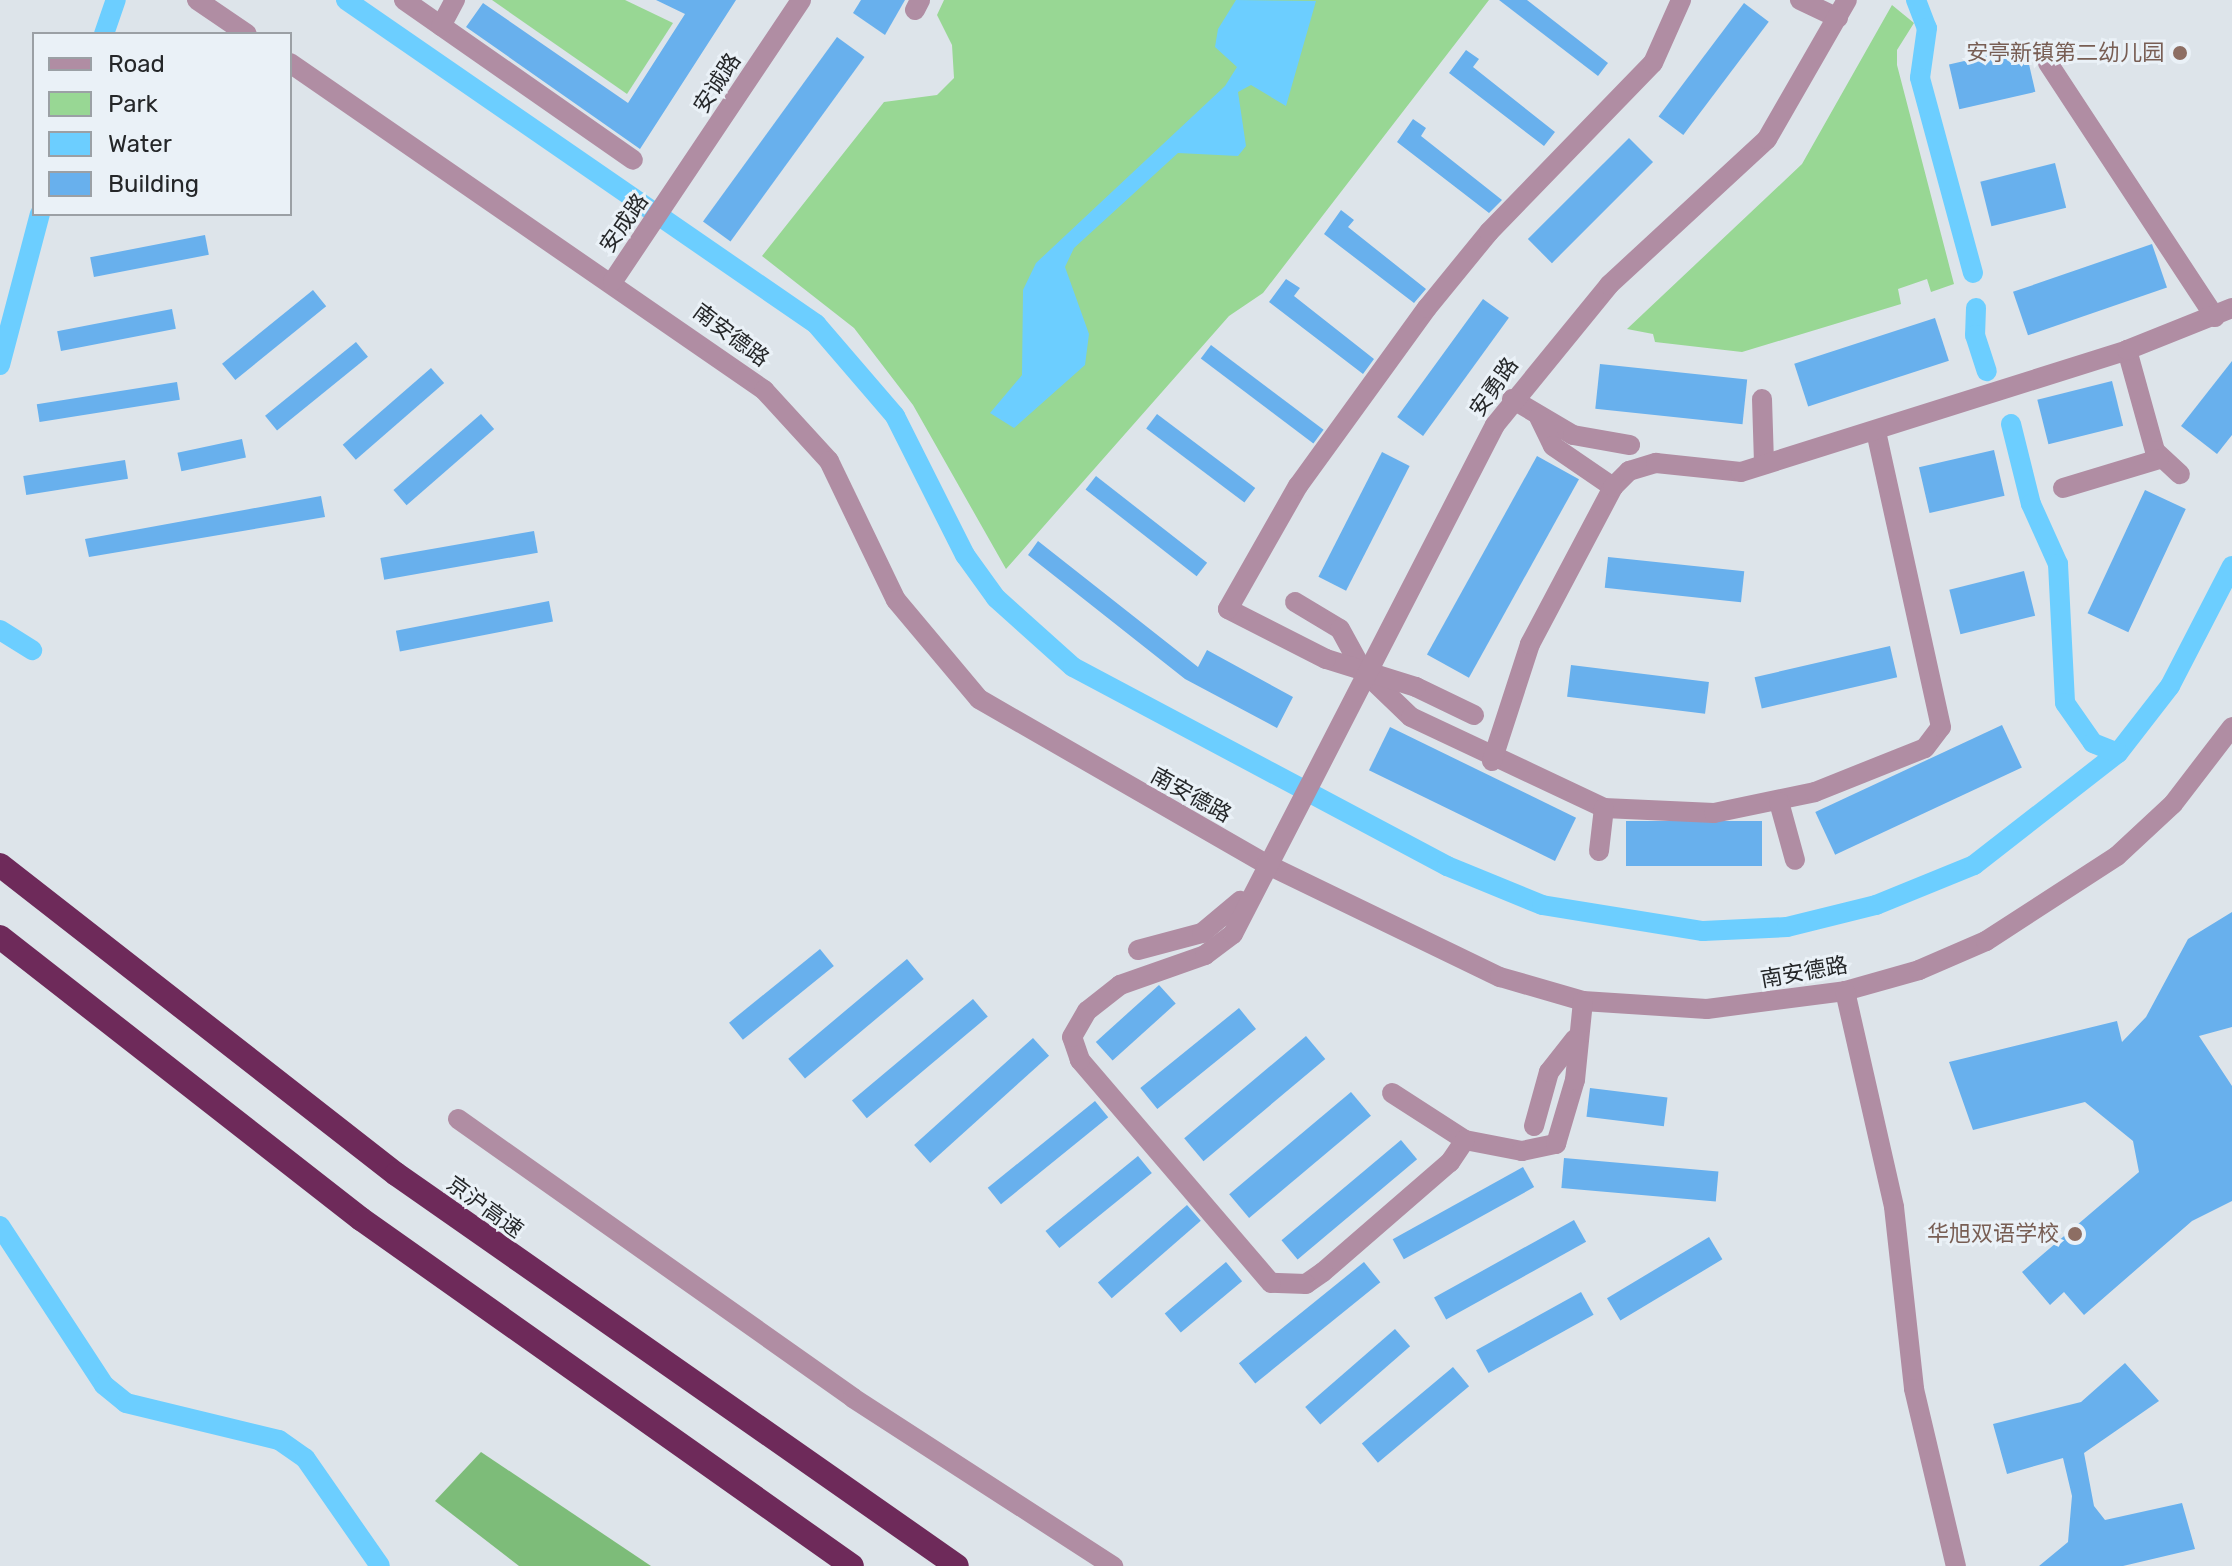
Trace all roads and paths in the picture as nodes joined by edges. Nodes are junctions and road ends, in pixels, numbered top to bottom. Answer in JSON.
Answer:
{"nodes":[{"id":1,"x":197,"y":0,"type":"edge"},
{"id":2,"x":404,"y":0,"type":"edge"},
{"id":3,"x":455,"y":0,"type":"edge"},
{"id":4,"x":775,"y":0,"type":"edge"},
{"id":5,"x":1681,"y":0,"type":"edge"},
{"id":6,"x":1800,"y":0,"type":"edge"},
{"id":7,"x":798,"y":5,"type":"edge"},
{"id":8,"x":1842,"y":9,"type":"edge"},
{"id":9,"x":441,"y":26,"type":"junction"},
{"id":10,"x":244,"y":32,"type":"edge"},
{"id":11,"x":2048,"y":63,"type":"dead end"},
{"id":12,"x":292,"y":64,"type":"edge"},
{"id":13,"x":633,"y":160,"type":"dead end"},
{"id":14,"x":674,"y":193,"type":"joint"},
{"id":15,"x":613,"y":281,"type":"junction"},
{"id":16,"x":2224,"y":312,"type":"edge"},
{"id":17,"x":2127,"y":350,"type":"junction"},
{"id":18,"x":1512,"y":399,"type":"junction"},
{"id":19,"x":1762,"y":399,"type":"dead end"},
{"id":20,"x":1539,"y":417,"type":"junction"},
{"id":21,"x":1876,"y":432,"type":"junction"},
{"id":22,"x":1630,"y":445,"type":"dead end"},
{"id":23,"x":2159,"y":459,"type":"junction"},
{"id":24,"x":1764,"y":464,"type":"junction"},
{"id":25,"x":2180,"y":474,"type":"dead end"},
{"id":26,"x":1613,"y":487,"type":"junction"},
{"id":27,"x":2063,"y":488,"type":"dead end"},
{"id":28,"x":1295,"y":602,"type":"dead end"},
{"id":29,"x":1363,"y":671,"type":"junction"},
{"id":30,"x":1474,"y":715,"type":"dead end"},
{"id":31,"x":2232,"y":727,"type":"edge"},
{"id":32,"x":1492,"y":761,"type":"junction"},
{"id":33,"x":1779,"y":802,"type":"junction"},
{"id":34,"x":1604,"y":808,"type":"junction"},
{"id":35,"x":1599,"y":851,"type":"dead end"},
{"id":36,"x":1795,"y":860,"type":"dead end"},
{"id":37,"x":1266,"y":864,"type":"junction"},
{"id":38,"x":0,"y":865,"type":"edge"},
{"id":39,"x":1248,"y":892,"type":"junction"},
{"id":40,"x":0,"y":937,"type":"edge"},
{"id":41,"x":1138,"y":950,"type":"dead end"},
{"id":42,"x":1845,"y":991,"type":"junction"},
{"id":43,"x":1583,"y":1001,"type":"junction"},
{"id":44,"x":1575,"y":1039,"type":"junction"},
{"id":45,"x":1392,"y":1093,"type":"dead end"},
{"id":46,"x":458,"y":1119,"type":"dead end"},
{"id":47,"x":1534,"y":1126,"type":"dead end"},
{"id":48,"x":1465,"y":1140,"type":"junction"},
{"id":49,"x":1949,"y":1543,"type":"junction"},
{"id":50,"x":852,"y":1566,"type":"edge"},
{"id":51,"x":957,"y":1566,"type":"edge"},
{"id":52,"x":1113,"y":1566,"type":"edge"},
{"id":53,"x":1939,"y":1566,"type":"edge"},
{"id":54,"x":1956,"y":1566,"type":"edge"}],
"edges":[{"from":1,"to":10,"type":"street"},
{"from":2,"to":9,"type":"street"},
{"from":3,"to":9,"type":"street"},
{"from":4,"to":7,"type":"street"},
{"from":5,"to":29,"type":"street"},
{"from":6,"to":8,"type":"street"},
{"from":7,"to":14,"type":"street","name":"安诚路"},
{"from":8,"to":18,"type":"street","name":"安勇路"},
{"from":9,"to":13,"type":"street"},
{"from":11,"to":16,"type":"street"},
{"from":12,"to":15,"type":"street","name":"南安德路"},
{"from":14,"to":15,"type":"street","name":"安成路"},
{"from":15,"to":37,"type":"street","name":"南安德路"},
{"from":16,"to":17,"type":"street"},
{"from":17,"to":21,"type":"street"},
{"from":17,"to":23,"type":"street"},
{"from":18,"to":20,"type":"street"},
{"from":18,"to":29,"type":"street","name":"安勇路"},
{"from":19,"to":24,"type":"street"},
{"from":20,"to":22,"type":"street"},
{"from":20,"to":26,"type":"street"},
{"from":21,"to":24,"type":"street"},
{"from":21,"to":33,"type":"street"},
{"from":23,"to":25,"type":"street"},
{"from":23,"to":27,"type":"street"},
{"from":24,"to":26,"type":"street"},
{"from":26,"to":32,"type":"street"},
{"from":28,"to":29,"type":"street"},
{"from":29,"to":30,"type":"street"},
{"from":29,"to":32,"type":"street"},
{"from":29,"to":37,"type":"street","name":"安勇路"},
{"from":31,"to":42,"type":"street","name":"南安德路"},
{"from":32,"to":34,"type":"street"},
{"from":33,"to":34,"type":"street"},
{"from":33,"to":36,"type":"street"},
{"from":34,"to":35,"type":"street"},
{"from":37,"to":39,"type":"street","name":"安勇路"},
{"from":37,"to":43,"type":"street","name":"南安德路"},
{"from":38,"to":51,"type":"highway","name":"京沪高速"},
{"from":39,"to":41,"type":"street"},
{"from":39,"to":48,"type":"street"},
{"from":40,"to":50,"type":"highway"},
{"from":42,"to":43,"type":"street","name":"南安德路"},
{"from":42,"to":49,"type":"street"},
{"from":43,"to":44,"type":"street"},
{"from":44,"to":47,"type":"street"},
{"from":44,"to":48,"type":"street"},
{"from":45,"to":48,"type":"street"},
{"from":46,"to":52,"type":"street"},
{"from":49,"to":53,"type":"street"},
{"from":49,"to":54,"type":"street"}]}
